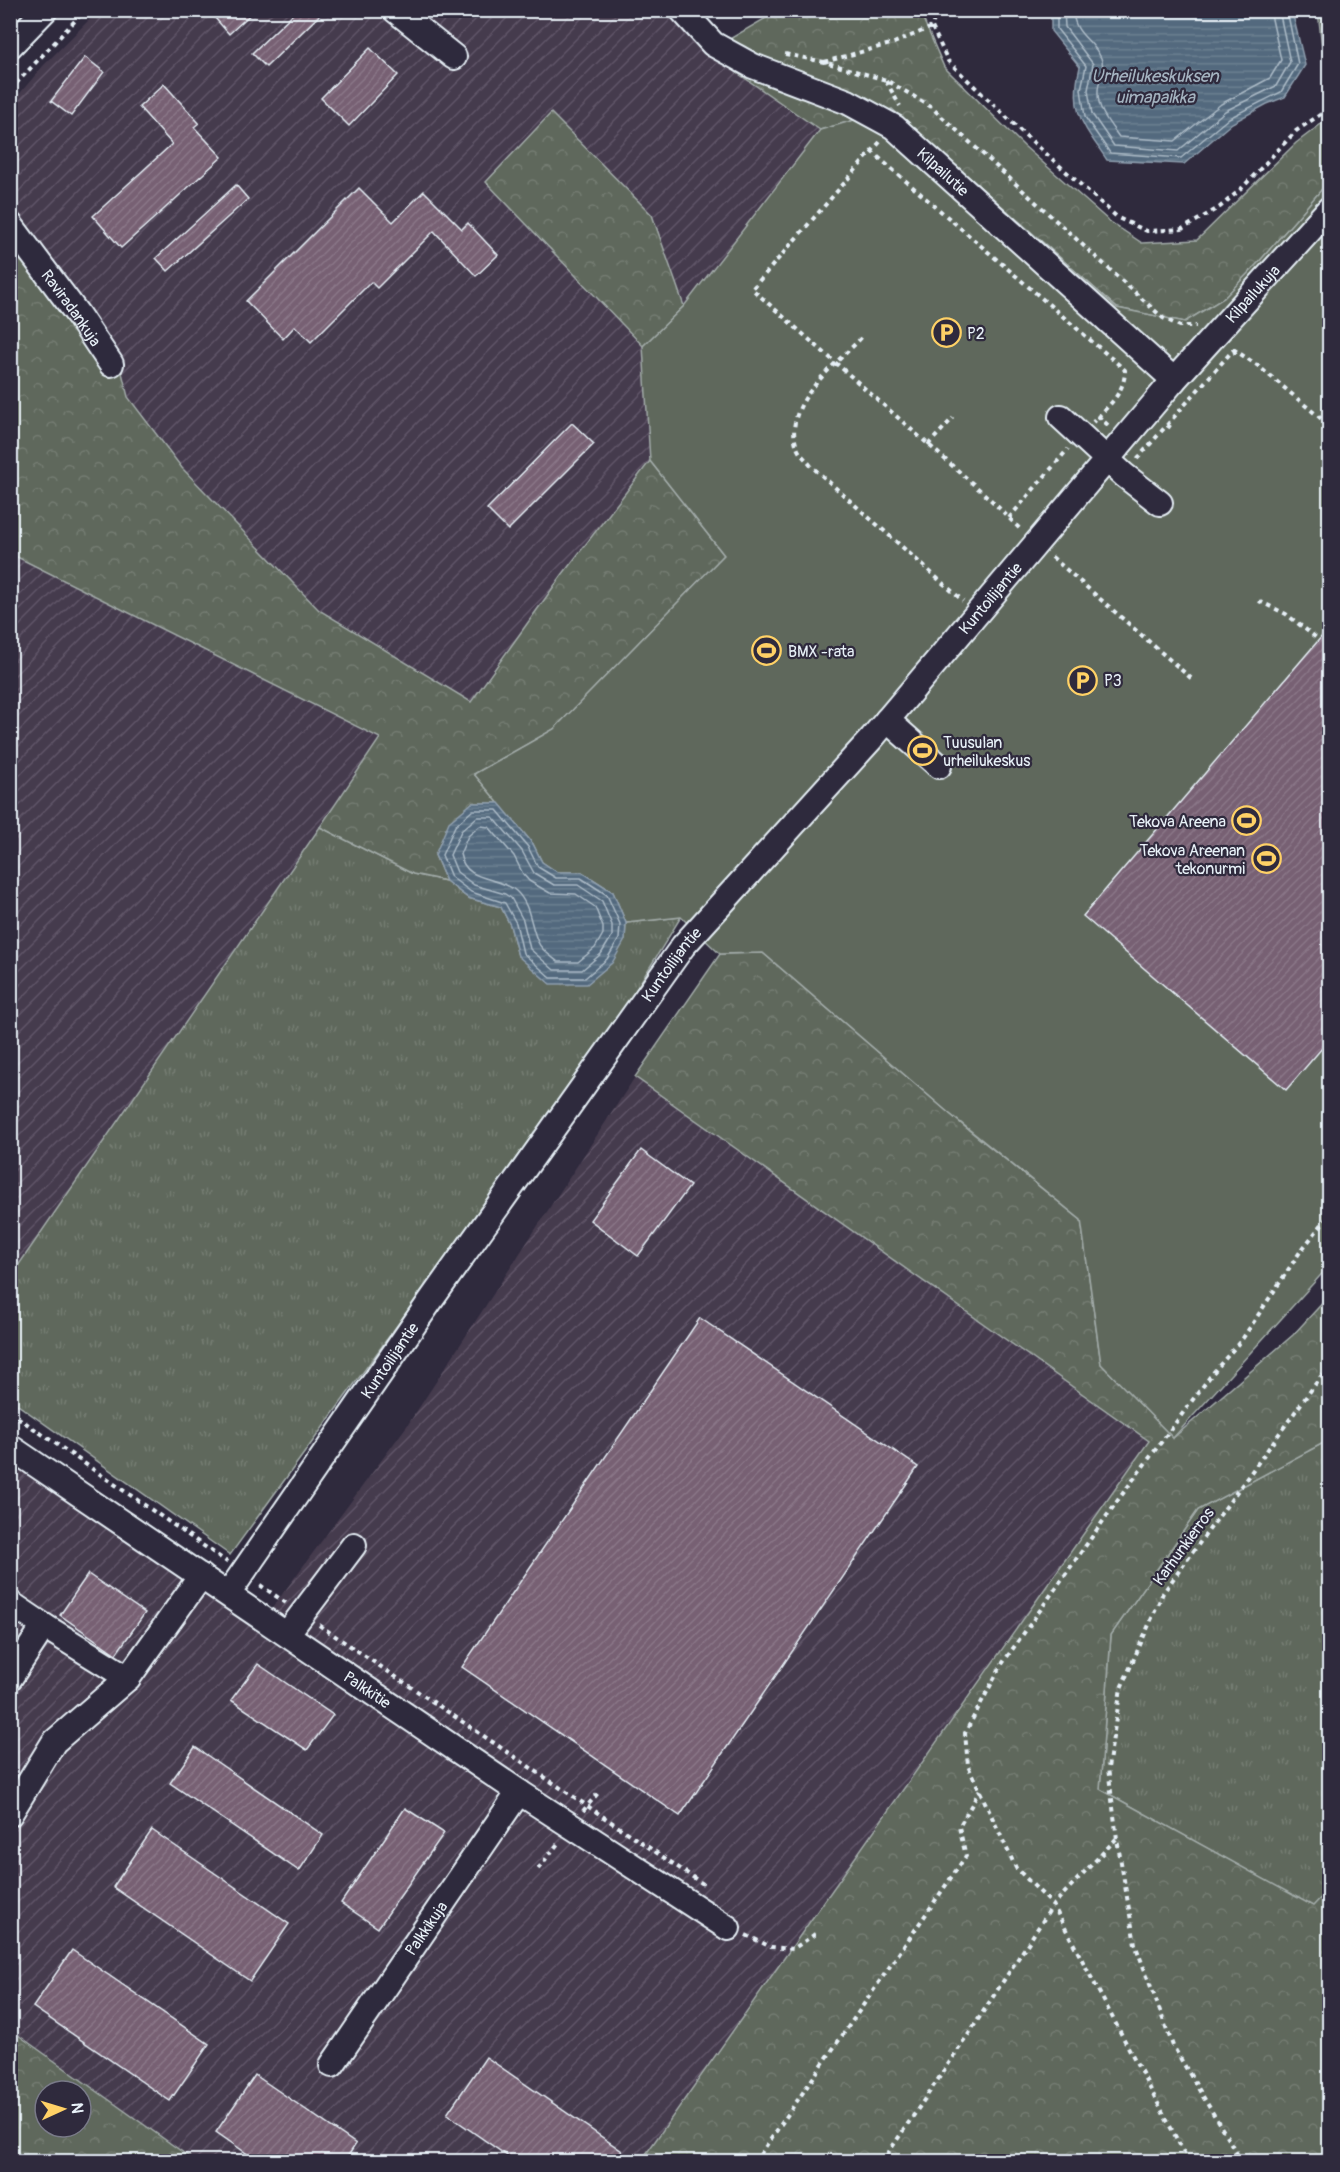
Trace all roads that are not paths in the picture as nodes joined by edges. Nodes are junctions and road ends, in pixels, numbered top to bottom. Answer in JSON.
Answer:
{"nodes":[{"id":1,"x":45,"y":10,"type":"edge"},
{"id":2,"x":395,"y":10,"type":"edge"},
{"id":3,"x":682,"y":10,"type":"edge"},
{"id":4,"x":10,"y":46,"type":"edge"},
{"id":5,"x":454,"y":57,"type":"dead end"},
{"id":6,"x":1329,"y":208,"type":"edge"},
{"id":7,"x":10,"y":224,"type":"edge"},
{"id":8,"x":111,"y":364,"type":"dead end"},
{"id":9,"x":1173,"y":380,"type":"junction"},
{"id":10,"x":1061,"y":417,"type":"dead end"},
{"id":11,"x":1115,"y":467,"type":"junction"},
{"id":12,"x":1160,"y":503,"type":"dead end"},
{"id":13,"x":887,"y":720,"type":"junction"},
{"id":14,"x":939,"y":766,"type":"dead end"},
{"id":15,"x":10,"y":1447,"type":"edge"},
{"id":16,"x":354,"y":1545,"type":"dead end"},
{"id":17,"x":201,"y":1576,"type":"junction"},
{"id":18,"x":228,"y":1594,"type":"junction"},
{"id":19,"x":10,"y":1603,"type":"edge"},
{"id":20,"x":44,"y":1626,"type":"junction"},
{"id":21,"x":287,"y":1634,"type":"junction"},
{"id":22,"x":10,"y":1678,"type":"edge"},
{"id":23,"x":128,"y":1678,"type":"junction"},
{"id":24,"x":519,"y":1792,"type":"junction"},
{"id":25,"x":10,"y":1814,"type":"edge"},
{"id":26,"x":729,"y":1928,"type":"road end"},
{"id":27,"x":332,"y":2065,"type":"dead end"}],
"edges":[{"from":1,"to":4,"type":"street"},
{"from":2,"to":5,"type":"street"},
{"from":3,"to":9,"type":"street","name":"Kilpailutie"},
{"from":6,"to":9,"type":"street","name":"Kilpailukuja"},
{"from":7,"to":8,"type":"street","name":"Raviradankuja"},
{"from":9,"to":11,"type":"street","name":"Kuntoilijantie"},
{"from":10,"to":11,"type":"street"},
{"from":11,"to":12,"type":"street"},
{"from":11,"to":13,"type":"street","name":"Kuntoilijantie"},
{"from":13,"to":14,"type":"street"},
{"from":13,"to":18,"type":"street","name":"Kuntoilijantie"},
{"from":15,"to":17,"type":"street","name":"Palkkitie"},
{"from":16,"to":21,"type":"street"},
{"from":17,"to":18,"type":"street","name":"Palkkitie"},
{"from":17,"to":23,"type":"street"},
{"from":18,"to":21,"type":"street","name":"Palkkitie"},
{"from":19,"to":20,"type":"street"},
{"from":20,"to":22,"type":"street"},
{"from":20,"to":23,"type":"street"},
{"from":21,"to":24,"type":"street","name":"Palkkitie"},
{"from":23,"to":25,"type":"street"},
{"from":24,"to":26,"type":"street","name":"Palkkitie"},
{"from":24,"to":27,"type":"street","name":"Palkkikuja"}]}
